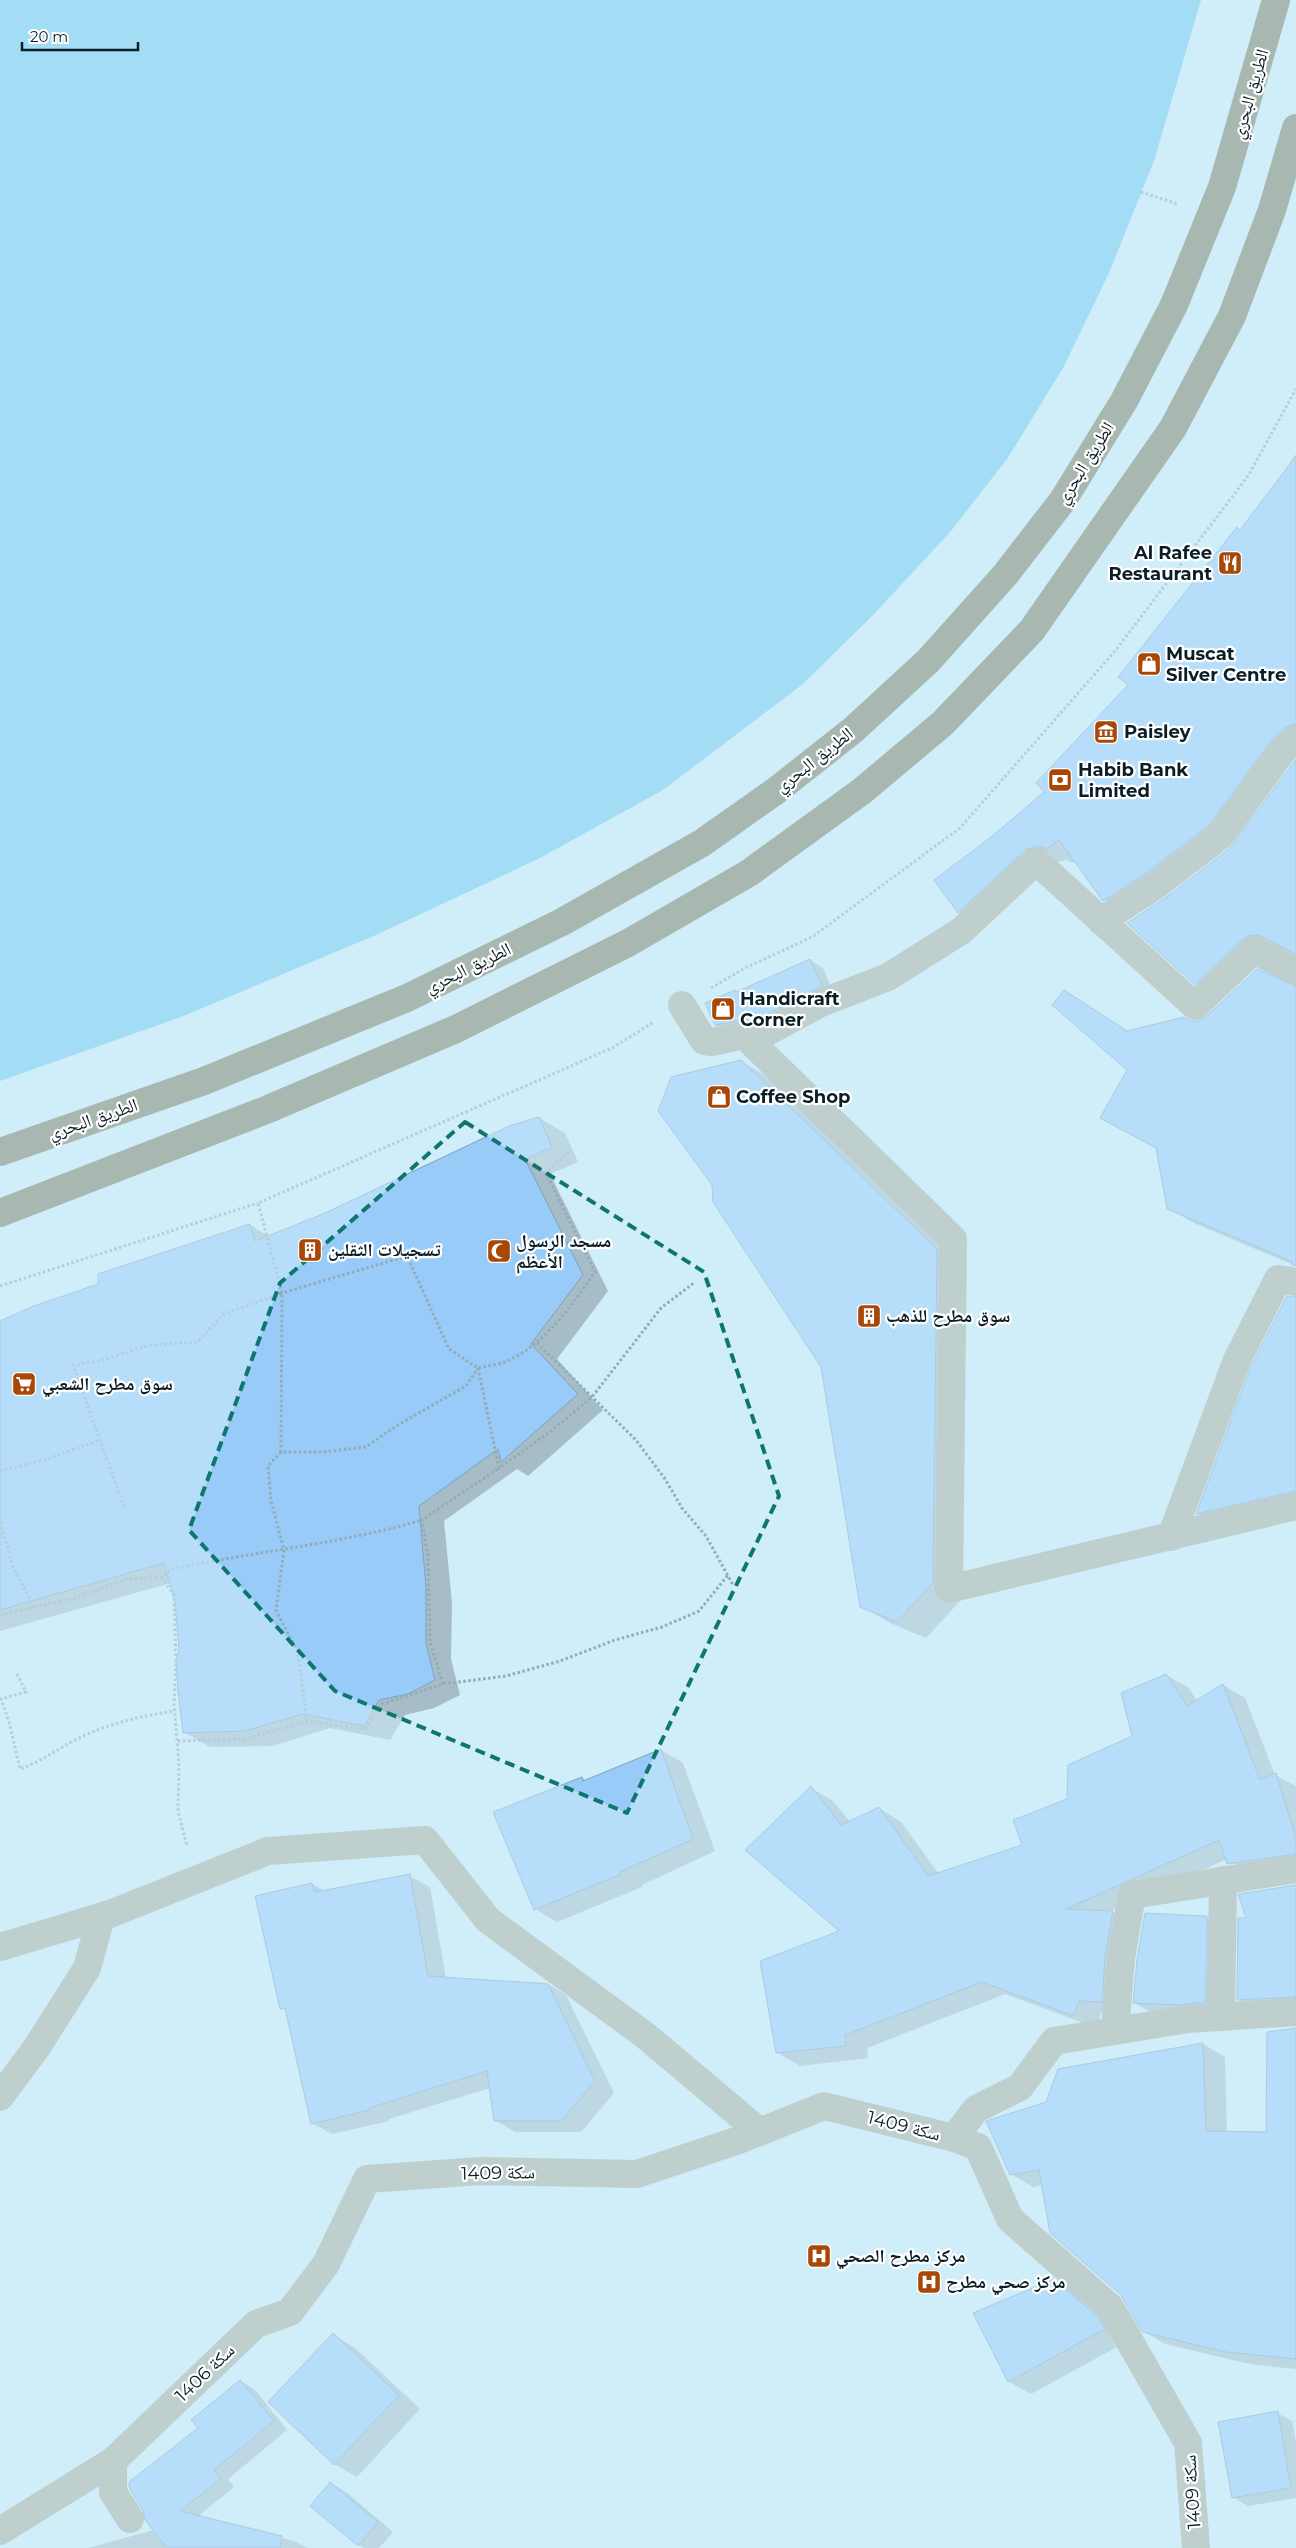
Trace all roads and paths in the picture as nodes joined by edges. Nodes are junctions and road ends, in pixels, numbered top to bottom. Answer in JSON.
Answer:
{"nodes":[{"id":1,"x":1276,"y":0,"type":"edge"},
{"id":2,"x":1296,"y":128,"type":"edge"},
{"id":3,"x":1296,"y":739,"type":"edge"},
{"id":4,"x":1101,"y":920,"type":"junction"},
{"id":5,"x":1296,"y":971,"type":"edge"},
{"id":6,"x":682,"y":1005,"type":"dead end"},
{"id":7,"x":750,"y":1041,"type":"junction"},
{"id":8,"x":0,"y":1152,"type":"edge"},
{"id":9,"x":569,"y":1152,"type":"dead end"},
{"id":10,"x":258,"y":1203,"type":"dead end"},
{"id":11,"x":0,"y":1213,"type":"edge"},
{"id":12,"x":266,"y":1228,"type":"dead end"},
{"id":13,"x":695,"y":1282,"type":"dead end"},
{"id":14,"x":1296,"y":1282,"type":"edge"},
{"id":15,"x":0,"y":1286,"type":"edge"},
{"id":16,"x":282,"y":1293,"type":"junction"},
{"id":17,"x":536,"y":1343,"type":"junction"},
{"id":18,"x":478,"y":1368,"type":"junction"},
{"id":19,"x":592,"y":1397,"type":"junction"},
{"id":20,"x":100,"y":1440,"type":"junction"},
{"id":21,"x":281,"y":1452,"type":"junction"},
{"id":22,"x":499,"y":1468,"type":"junction"},
{"id":23,"x":0,"y":1471,"type":"edge"},
{"id":24,"x":1296,"y":1506,"type":"edge"},
{"id":25,"x":124,"y":1508,"type":"dead end"},
{"id":26,"x":422,"y":1520,"type":"junction"},
{"id":27,"x":0,"y":1522,"type":"edge"},
{"id":28,"x":1172,"y":1537,"type":"junction"},
{"id":29,"x":284,"y":1550,"type":"junction"},
{"id":30,"x":728,"y":1576,"type":"junction"},
{"id":31,"x":162,"y":1577,"type":"junction"},
{"id":32,"x":733,"y":1585,"type":"dead end"},
{"id":33,"x":34,"y":1607,"type":"junction"},
{"id":34,"x":0,"y":1615,"type":"edge"},
{"id":35,"x":17,"y":1674,"type":"dead end"},
{"id":36,"x":443,"y":1684,"type":"junction"},
{"id":37,"x":175,"y":1711,"type":"junction"},
{"id":38,"x":307,"y":1721,"type":"junction"},
{"id":39,"x":178,"y":1741,"type":"junction"},
{"id":40,"x":1296,"y":1869,"type":"edge"},
{"id":41,"x":1224,"y":1880,"type":"junction"},
{"id":42,"x":193,"y":1881,"type":"junction"},
{"id":43,"x":101,"y":1917,"type":"junction"},
{"id":44,"x":0,"y":1947,"type":"edge"},
{"id":45,"x":1296,"y":2012,"type":"edge"},
{"id":46,"x":1221,"y":2017,"type":"junction"},
{"id":47,"x":1115,"y":2031,"type":"junction"},
{"id":48,"x":0,"y":2097,"type":"edge"},
{"id":49,"x":760,"y":2132,"type":"junction"},
{"id":50,"x":954,"y":2138,"type":"junction"},
{"id":51,"x":367,"y":2179,"type":"joint"},
{"id":52,"x":113,"y":2461,"type":"junction"},
{"id":53,"x":130,"y":2519,"type":"dead end"},
{"id":54,"x":0,"y":2531,"type":"edge"},
{"id":55,"x":1196,"y":2548,"type":"edge"}],
"edges":[{"from":1,"to":8,"type":"main road","name":"الطريق البحري"},
{"from":2,"to":11,"type":"main road"},
{"from":3,"to":4,"type":"street"},
{"from":4,"to":5,"type":"street"},
{"from":4,"to":7,"type":"street"},
{"from":6,"to":7,"type":"street"},
{"from":7,"to":28,"type":"street"},
{"from":9,"to":17,"type":"path"},
{"from":10,"to":15,"type":"path"},
{"from":12,"to":16,"type":"path"},
{"from":13,"to":19,"type":"path"},
{"from":14,"to":28,"type":"street"},
{"from":16,"to":18,"type":"path"},
{"from":16,"to":20,"type":"path"},
{"from":16,"to":21,"type":"path"},
{"from":17,"to":18,"type":"path"},
{"from":17,"to":19,"type":"path"},
{"from":18,"to":21,"type":"path"},
{"from":18,"to":22,"type":"path"},
{"from":19,"to":22,"type":"path"},
{"from":19,"to":30,"type":"path"},
{"from":20,"to":23,"type":"path"},
{"from":20,"to":25,"type":"path"},
{"from":21,"to":29,"type":"path"},
{"from":22,"to":26,"type":"path"},
{"from":24,"to":28,"type":"street"},
{"from":26,"to":29,"type":"path"},
{"from":26,"to":36,"type":"path"},
{"from":27,"to":33,"type":"path"},
{"from":29,"to":31,"type":"path"},
{"from":29,"to":38,"type":"path"},
{"from":30,"to":32,"type":"path"},
{"from":30,"to":36,"type":"path"},
{"from":31,"to":33,"type":"path"},
{"from":31,"to":37,"type":"path"},
{"from":33,"to":34,"type":"path"},
{"from":35,"to":37,"type":"path"},
{"from":36,"to":38,"type":"path"},
{"from":37,"to":39,"type":"path"},
{"from":38,"to":39,"type":"path"},
{"from":39,"to":42,"type":"path"},
{"from":40,"to":41,"type":"street"},
{"from":41,"to":46,"type":"street"},
{"from":41,"to":47,"type":"street"},
{"from":42,"to":43,"type":"street"},
{"from":42,"to":49,"type":"street"},
{"from":43,"to":44,"type":"street"},
{"from":43,"to":48,"type":"street"},
{"from":45,"to":46,"type":"street"},
{"from":46,"to":47,"type":"street"},
{"from":47,"to":50,"type":"street"},
{"from":49,"to":50,"type":"street","name":"1409 سكة"},
{"from":49,"to":51,"type":"street","name":"1409 سكة"},
{"from":50,"to":55,"type":"street","name":"1409 سكة"},
{"from":51,"to":52,"type":"street","name":"1406 سكة"},
{"from":52,"to":53,"type":"street"},
{"from":52,"to":54,"type":"street","name":"1406 سكة"}]}
